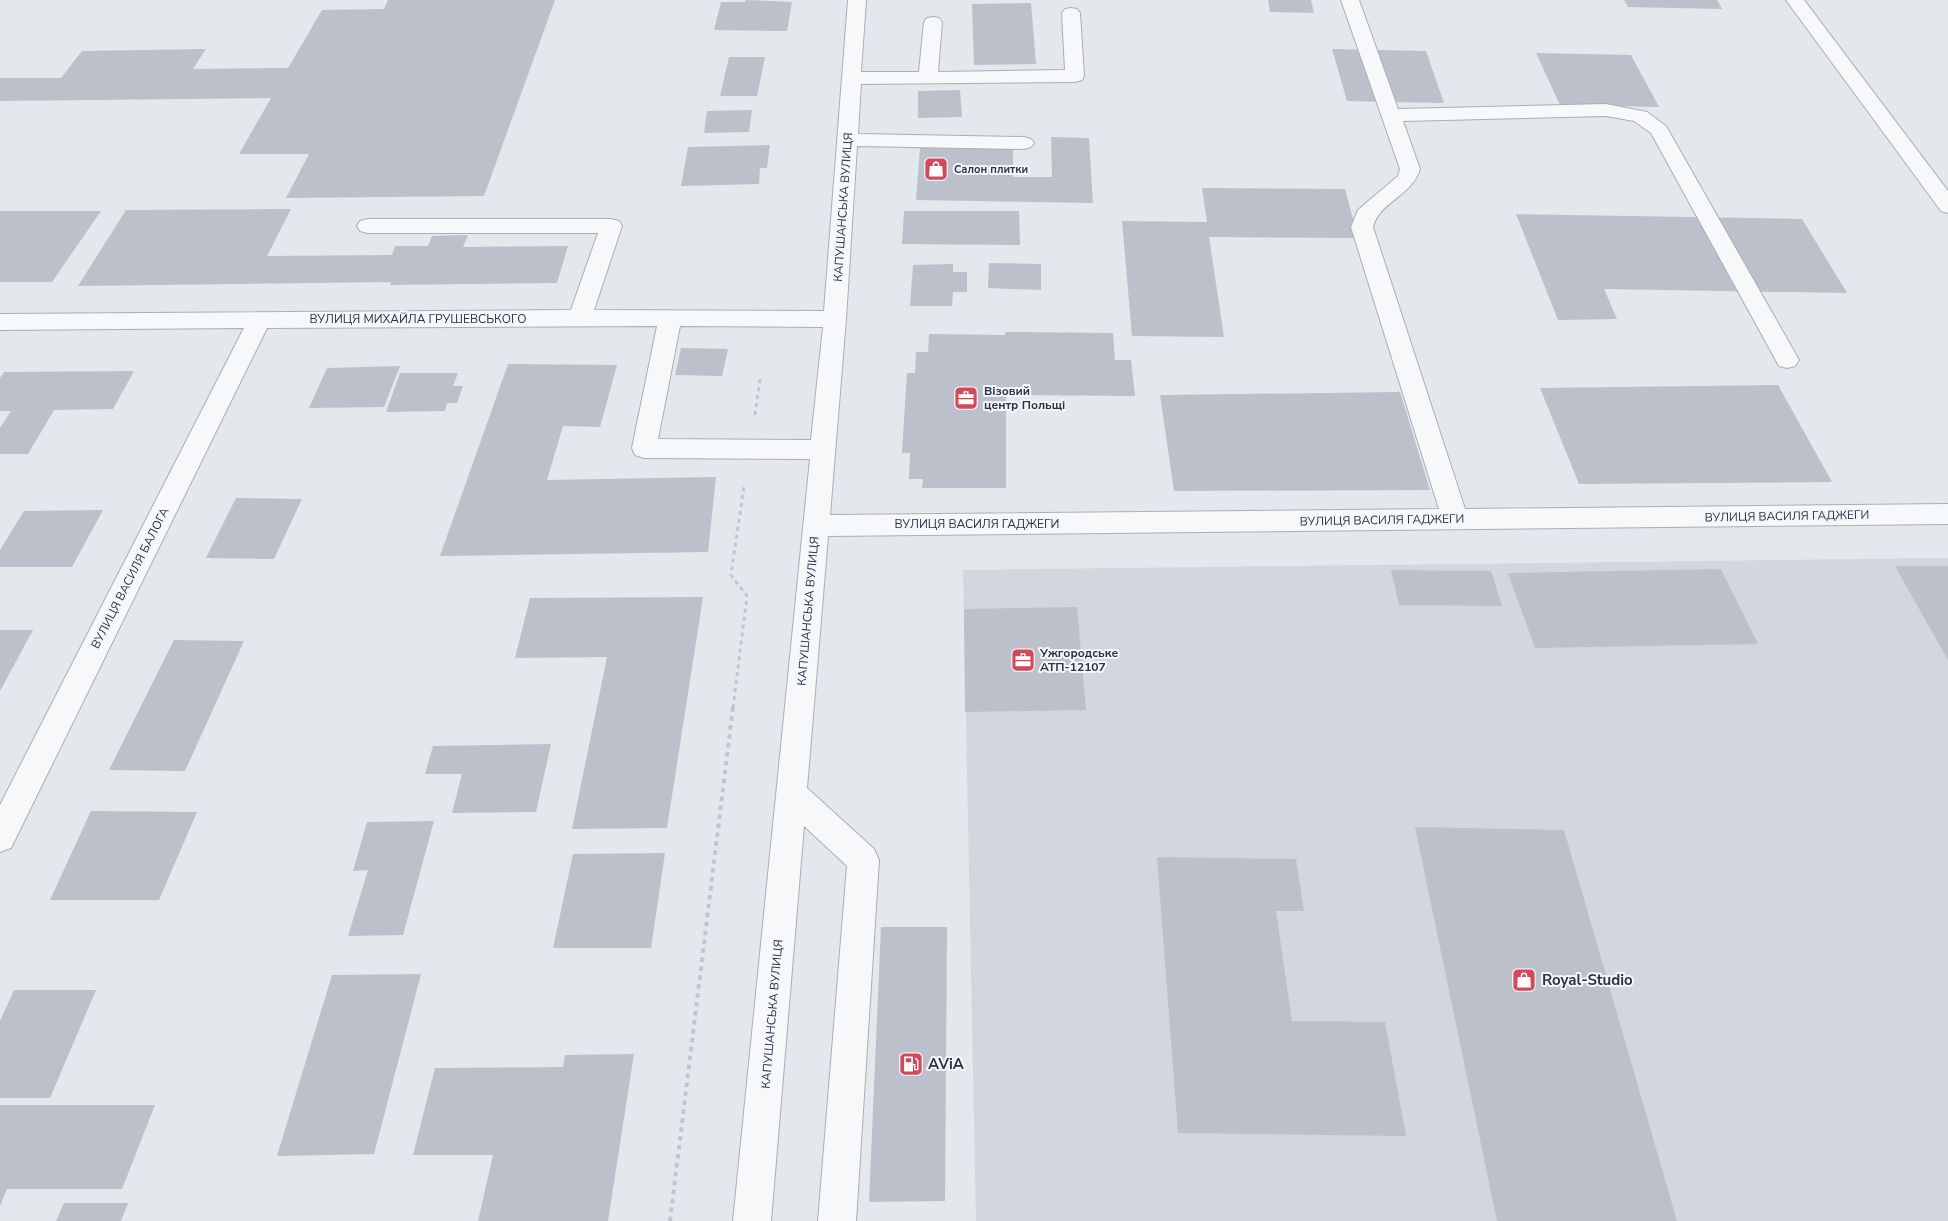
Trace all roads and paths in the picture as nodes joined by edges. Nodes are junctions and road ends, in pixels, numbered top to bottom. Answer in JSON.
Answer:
{"nodes":[{"id":1,"x":857,"y":0,"type":"edge"},
{"id":2,"x":1350,"y":0,"type":"edge"},
{"id":3,"x":1795,"y":0,"type":"edge"},
{"id":4,"x":1071,"y":13,"type":"dead end"},
{"id":5,"x":933,"y":22,"type":"dead end"},
{"id":6,"x":928,"y":77,"type":"junction"},
{"id":7,"x":851,"y":78,"type":"junction"},
{"id":8,"x":1391,"y":115,"type":"junction"},
{"id":9,"x":848,"y":140,"type":"junction"},
{"id":10,"x":1024,"y":143,"type":"dead end"},
{"id":11,"x":1948,"y":206,"type":"edge"},
{"id":12,"x":368,"y":226,"type":"dead end"},
{"id":13,"x":580,"y":318,"type":"junction"},
{"id":14,"x":670,"y":318,"type":"junction"},
{"id":15,"x":835,"y":319,"type":"junction"},
{"id":16,"x":260,"y":320,"type":"junction"},
{"id":17,"x":0,"y":322,"type":"edge"},
{"id":18,"x":1787,"y":360,"type":"dead end"},
{"id":19,"x":760,"y":379,"type":"dead end"},
{"id":20,"x":750,"y":449,"type":"junction"},
{"id":21,"x":823,"y":450,"type":"junction"},
{"id":22,"x":1948,"y":514,"type":"edge"},
{"id":23,"x":1455,"y":519,"type":"junction"},
{"id":24,"x":816,"y":526,"type":"junction"},
{"id":25,"x":792,"y":794,"type":"junction"},
{"id":26,"x":0,"y":837,"type":"edge"},
{"id":27,"x":670,"y":1221,"type":"edge"},
{"id":28,"x":752,"y":1221,"type":"edge"},
{"id":29,"x":837,"y":1221,"type":"edge"}],
"edges":[{"from":1,"to":7,"type":"street","name":"КАПУШАНСЬКА ВУЛИЦЯ"},
{"from":2,"to":8,"type":"street"},
{"from":3,"to":11,"type":"street"},
{"from":4,"to":6,"type":"street"},
{"from":5,"to":6,"type":"street"},
{"from":6,"to":7,"type":"street"},
{"from":7,"to":9,"type":"street","name":"КАПУШАНСЬКА ВУЛИЦЯ"},
{"from":8,"to":18,"type":"street"},
{"from":8,"to":23,"type":"street"},
{"from":9,"to":10,"type":"street"},
{"from":9,"to":15,"type":"street","name":"КАПУШАНСЬКА ВУЛИЦЯ"},
{"from":12,"to":13,"type":"street"},
{"from":13,"to":14,"type":"street","name":"ВУЛИЦЯ МИХАЙЛА ГРУШЕВСЬКОГО"},
{"from":13,"to":16,"type":"street","name":"ВУЛИЦЯ МИХАЙЛА ГРУШЕВСЬКОГО"},
{"from":14,"to":15,"type":"street","name":"ВУЛИЦЯ МИХАЙЛА ГРУШЕВСЬКОГО"},
{"from":14,"to":20,"type":"street"},
{"from":15,"to":21,"type":"street","name":"КАПУШАНСЬКА ВУЛИЦЯ"},
{"from":16,"to":17,"type":"street","name":"ВУЛИЦЯ МИХАЙЛА ГРУШЕВСЬКОГО"},
{"from":16,"to":26,"type":"street","name":"ВУЛИЦЯ ВАСИЛЯ БАЛОГА"},
{"from":19,"to":20,"type":"path"},
{"from":20,"to":21,"type":"street"},
{"from":20,"to":27,"type":"path"},
{"from":21,"to":24,"type":"street","name":"КАПУШАНСЬКА ВУЛИЦЯ"},
{"from":22,"to":23,"type":"street","name":"ВУЛИЦЯ ВАСИЛЯ ГАДЖЕГИ"},
{"from":23,"to":24,"type":"street","name":"ВУЛИЦЯ ВАСИЛЯ ГАДЖЕГИ"},
{"from":24,"to":25,"type":"street","name":"КАПУШАНСЬКА ВУЛИЦЯ"},
{"from":25,"to":28,"type":"street","name":"КАПУШАНСЬКА ВУЛИЦЯ"},
{"from":25,"to":29,"type":"street"}]}
